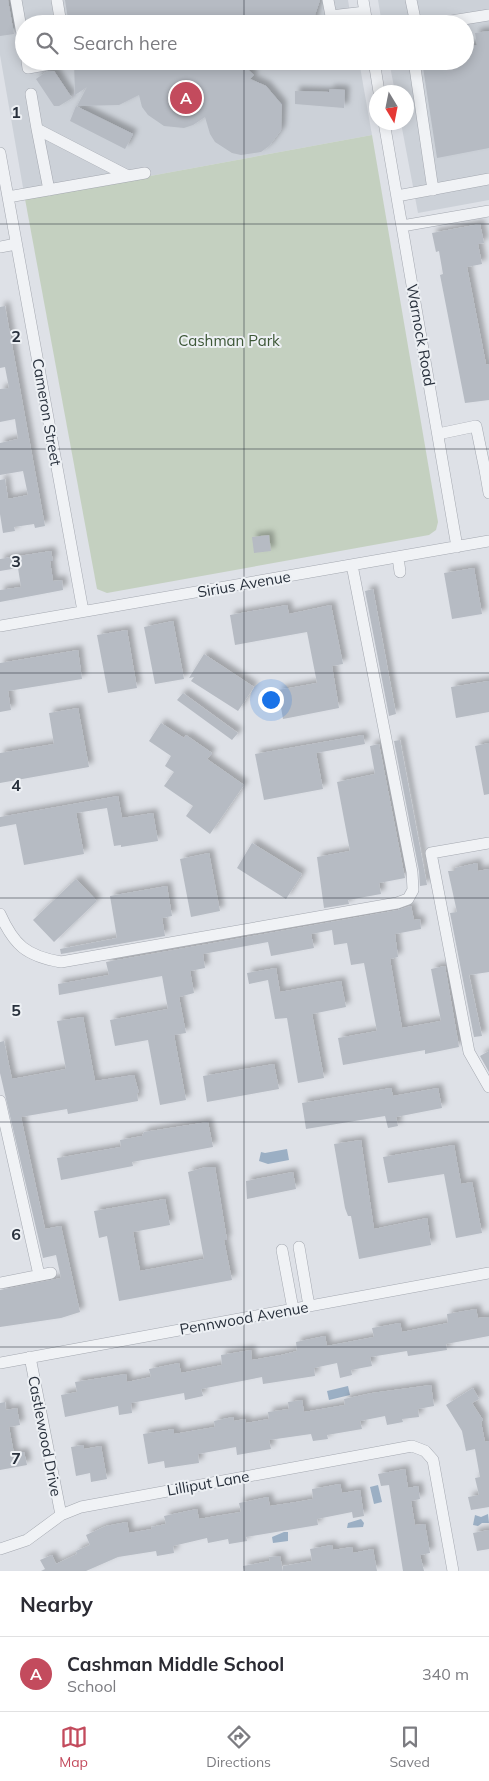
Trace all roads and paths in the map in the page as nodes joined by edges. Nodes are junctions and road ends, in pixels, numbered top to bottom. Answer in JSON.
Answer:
{"nodes":[{"id":1,"x":16,"y":0,"type":"edge"},
{"id":2,"x":57,"y":0,"type":"edge"},
{"id":3,"x":328,"y":0,"type":"edge"},
{"id":4,"x":363,"y":0,"type":"edge"},
{"id":5,"x":411,"y":0,"type":"edge"},
{"id":6,"x":489,"y":14,"type":"edge"},
{"id":7,"x":19,"y":15,"type":"edge"},
{"id":8,"x":60,"y":15,"type":"edge"},
{"id":9,"x":331,"y":15,"type":"edge"},
{"id":10,"x":366,"y":15,"type":"edge"},
{"id":11,"x":414,"y":15,"type":"edge"},
{"id":12,"x":474,"y":17,"type":"edge"},
{"id":13,"x":375,"y":70,"type":"edge"},
{"id":14,"x":415,"y":70,"type":"edge"},
{"id":15,"x":378,"y":85,"type":"edge"},
{"id":16,"x":31,"y":94,"type":"dead end"},
{"id":17,"x":37,"y":129,"type":"junction"},
{"id":18,"x":385,"y":130,"type":"edge"},
{"id":19,"x":0,"y":153,"type":"edge"},
{"id":20,"x":145,"y":173,"type":"dead end"},
{"id":21,"x":128,"y":176,"type":"junction"},
{"id":22,"x":489,"y":179,"type":"edge"},
{"id":23,"x":49,"y":190,"type":"junction"},
{"id":24,"x":433,"y":190,"type":"junction"},
{"id":25,"x":397,"y":196,"type":"junction"},
{"id":26,"x":8,"y":198,"type":"junction"},
{"id":27,"x":489,"y":211,"type":"edge"},
{"id":28,"x":6,"y":218,"type":"edge"},
{"id":29,"x":402,"y":226,"type":"junction"},
{"id":30,"x":16,"y":244,"type":"junction"},
{"id":31,"x":0,"y":247,"type":"edge"},
{"id":32,"x":438,"y":434,"type":"junction"},
{"id":33,"x":487,"y":470,"type":"edge"},
{"id":34,"x":489,"y":493,"type":"edge"},
{"id":35,"x":489,"y":541,"type":"edge"},
{"id":36,"x":457,"y":547,"type":"junction"},
{"id":37,"x":398,"y":557,"type":"junction"},
{"id":38,"x":352,"y":565,"type":"junction"},
{"id":39,"x":400,"y":572,"type":"dead end"},
{"id":40,"x":83,"y":611,"type":"junction"},
{"id":41,"x":0,"y":626,"type":"edge"},
{"id":42,"x":489,"y":843,"type":"edge"},
{"id":43,"x":0,"y":914,"type":"edge"},
{"id":44,"x":489,"y":1087,"type":"edge"},
{"id":45,"x":0,"y":1101,"type":"edge"},
{"id":46,"x":299,"y":1247,"type":"dead end"},
{"id":47,"x":282,"y":1250,"type":"dead end"},
{"id":48,"x":51,"y":1273,"type":"dead end"},
{"id":49,"x":489,"y":1273,"type":"edge"},
{"id":50,"x":39,"y":1276,"type":"junction"},
{"id":51,"x":0,"y":1283,"type":"edge"},
{"id":52,"x":309,"y":1306,"type":"junction"},
{"id":53,"x":292,"y":1309,"type":"junction"},
{"id":54,"x":30,"y":1357,"type":"junction"},
{"id":55,"x":0,"y":1363,"type":"edge"},
{"id":56,"x":61,"y":1515,"type":"junction"},
{"id":57,"x":0,"y":1549,"type":"edge"},
{"id":58,"x":452,"y":1571,"type":"edge"}],
"edges":[{"from":1,"to":7,"type":"street"},
{"from":2,"to":8,"type":"street"},
{"from":3,"to":9,"type":"street"},
{"from":4,"to":10,"type":"street"},
{"from":5,"to":11,"type":"street"},
{"from":6,"to":12,"type":"street"},
{"from":13,"to":15,"type":"street"},
{"from":14,"to":24,"type":"street"},
{"from":16,"to":17,"type":"street"},
{"from":17,"to":21,"type":"street"},
{"from":17,"to":23,"type":"street"},
{"from":18,"to":25,"type":"street","name":"Warnock Road"},
{"from":19,"to":26,"type":"street","name":"Cameron Street"},
{"from":20,"to":21,"type":"street"},
{"from":21,"to":23,"type":"street"},
{"from":22,"to":24,"type":"street"},
{"from":23,"to":26,"type":"street"},
{"from":24,"to":25,"type":"street"},
{"from":25,"to":29,"type":"street","name":"Warnock Road"},
{"from":26,"to":28,"type":"street","name":"Cameron Street"},
{"from":27,"to":29,"type":"street"},
{"from":28,"to":30,"type":"street","name":"Cameron Street"},
{"from":29,"to":32,"type":"street","name":"Warnock Road"},
{"from":30,"to":31,"type":"street"},
{"from":30,"to":40,"type":"street","name":"Cameron Street"},
{"from":32,"to":33,"type":"street"},
{"from":32,"to":36,"type":"street","name":"Warnock Road"},
{"from":33,"to":34,"type":"street"},
{"from":35,"to":36,"type":"street","name":"Sirius Avenue"},
{"from":36,"to":37,"type":"street","name":"Sirius Avenue"},
{"from":37,"to":38,"type":"street","name":"Sirius Avenue"},
{"from":37,"to":39,"type":"street"},
{"from":38,"to":40,"type":"street","name":"Sirius Avenue"},
{"from":38,"to":43,"type":"street"},
{"from":40,"to":41,"type":"street","name":"Sirius Avenue"},
{"from":42,"to":44,"type":"street"},
{"from":45,"to":50,"type":"street"},
{"from":46,"to":52,"type":"street"},
{"from":47,"to":53,"type":"street"},
{"from":48,"to":50,"type":"street"},
{"from":49,"to":52,"type":"street","name":"Pennwood Avenue"},
{"from":50,"to":51,"type":"street"},
{"from":52,"to":53,"type":"street","name":"Pennwood Avenue"},
{"from":53,"to":54,"type":"street","name":"Pennwood Avenue"},
{"from":54,"to":55,"type":"street","name":"Pennwood Avenue"},
{"from":54,"to":56,"type":"street","name":"Castlewood Drive"},
{"from":56,"to":57,"type":"street","name":"Lilliput Lane"},
{"from":56,"to":58,"type":"street","name":"Lilliput Lane"}]}
